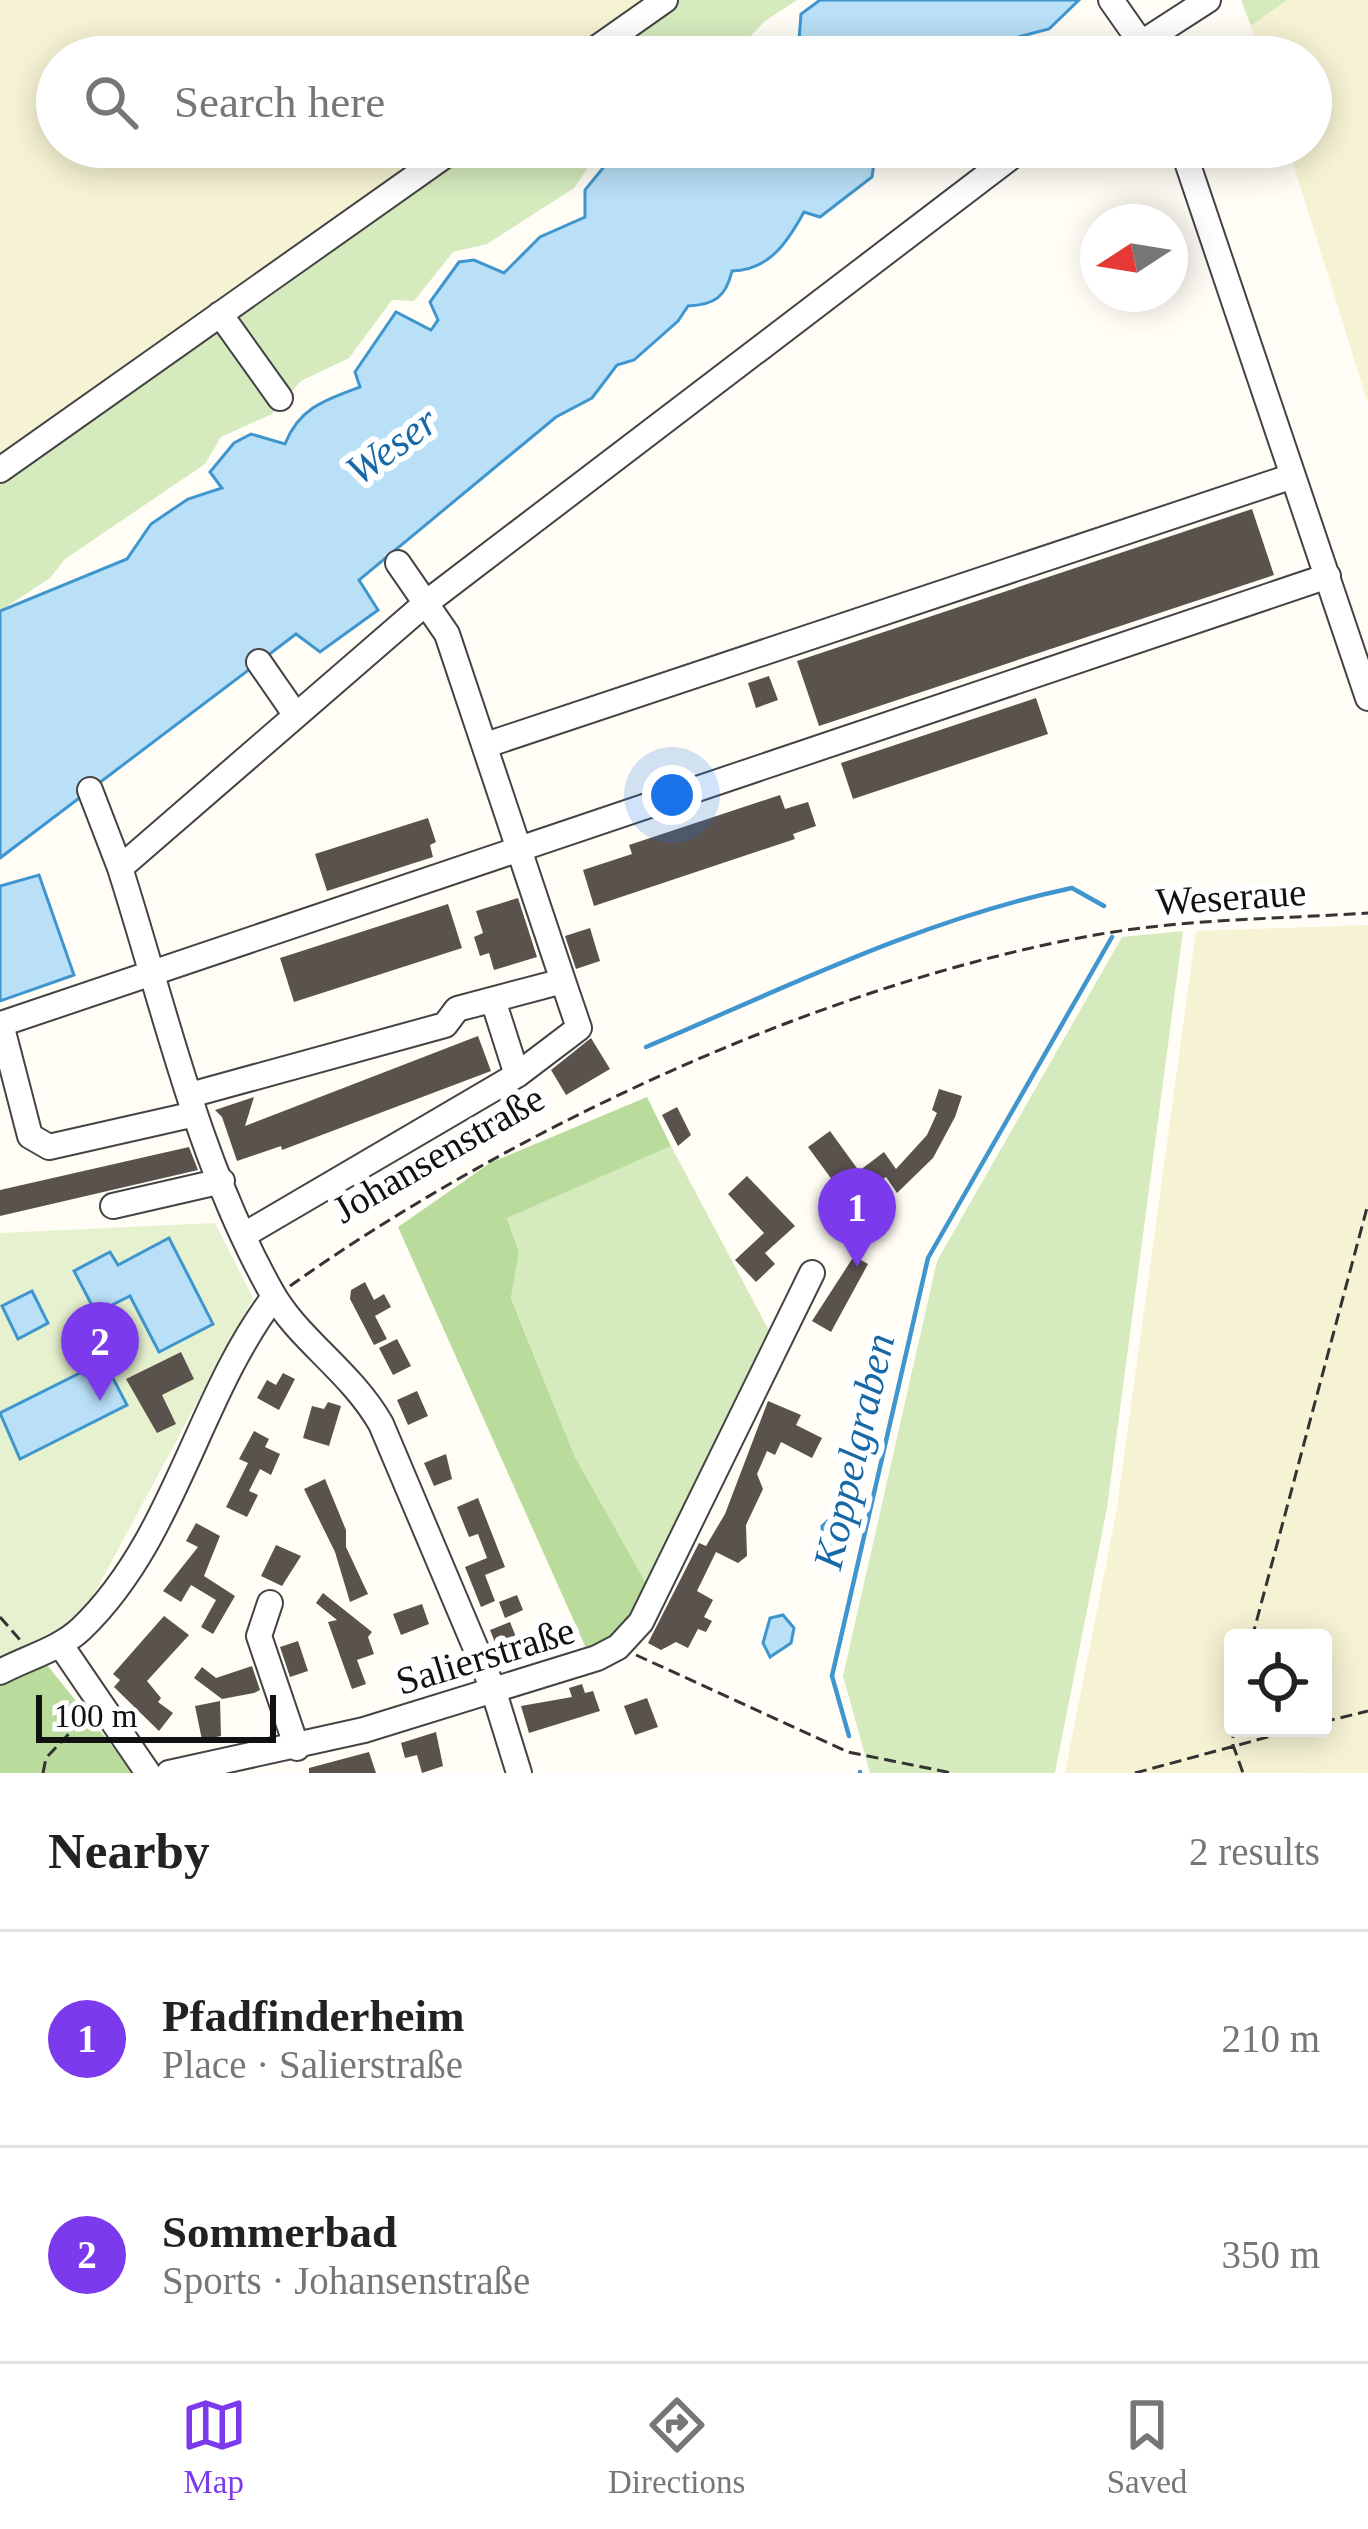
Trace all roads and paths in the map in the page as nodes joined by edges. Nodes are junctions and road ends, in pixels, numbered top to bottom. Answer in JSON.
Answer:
{"nodes":[{"id":1,"x":664,"y":0,"type":"edge"},
{"id":2,"x":1111,"y":0,"type":"edge"},
{"id":3,"x":1208,"y":0,"type":"edge"},
{"id":4,"x":613,"y":36,"type":"edge"},
{"id":5,"x":1136,"y":36,"type":"edge"},
{"id":6,"x":1166,"y":36,"type":"edge"},
{"id":7,"x":427,"y":168,"type":"edge"},
{"id":8,"x":996,"y":168,"type":"edge"},
{"id":9,"x":1189,"y":168,"type":"edge"},
{"id":10,"x":220,"y":314,"type":"junction"},
{"id":11,"x":280,"y":398,"type":"dead end"},
{"id":12,"x":0,"y":470,"type":"edge"},
{"id":13,"x":1293,"y":476,"type":"junction"},
{"id":14,"x":398,"y":563,"type":"dead end"},
{"id":15,"x":1328,"y":576,"type":"junction"},
{"id":16,"x":426,"y":603,"type":"junction"},
{"id":17,"x":259,"y":662,"type":"dead end"},
{"id":18,"x":1368,"y":698,"type":"edge"},
{"id":19,"x":295,"y":714,"type":"junction"},
{"id":20,"x":486,"y":746,"type":"junction"},
{"id":21,"x":90,"y":790,"type":"dead end"},
{"id":22,"x":520,"y":851,"type":"junction"},
{"id":23,"x":120,"y":868,"type":"junction"},
{"id":24,"x":1368,"y":913,"type":"edge"},
{"id":25,"x":1097,"y":934,"type":"joint"},
{"id":26,"x":154,"y":975,"type":"junction"},
{"id":27,"x":563,"y":981,"type":"junction"},
{"id":28,"x":493,"y":1000,"type":"junction"},
{"id":29,"x":0,"y":1024,"type":"edge"},
{"id":30,"x":517,"y":1075,"type":"junction"},
{"id":31,"x":193,"y":1105,"type":"junction"},
{"id":32,"x":222,"y":1181,"type":"junction"},
{"id":33,"x":1368,"y":1204,"type":"edge"},
{"id":34,"x":113,"y":1206,"type":"dead end"},
{"id":35,"x":244,"y":1235,"type":"junction"},
{"id":36,"x":812,"y":1273,"type":"dead end"},
{"id":37,"x":274,"y":1297,"type":"junction"},
{"id":38,"x":270,"y":1603,"type":"dead end"},
{"id":39,"x":0,"y":1617,"type":"edge"},
{"id":40,"x":1254,"y":1629,"type":"edge"},
{"id":41,"x":16,"y":1636,"type":"dead end"},
{"id":42,"x":60,"y":1644,"type":"junction"},
{"id":43,"x":618,"y":1647,"type":"junction"},
{"id":44,"x":0,"y":1672,"type":"edge"},
{"id":45,"x":493,"y":1689,"type":"junction"},
{"id":46,"x":102,"y":1700,"type":"junction"},
{"id":47,"x":1368,"y":1711,"type":"edge"},
{"id":48,"x":1332,"y":1720,"type":"edge"},
{"id":49,"x":1233,"y":1737,"type":"edge"},
{"id":50,"x":1265,"y":1737,"type":"edge"},
{"id":51,"x":1233,"y":1745,"type":"junction"},
{"id":52,"x":297,"y":1748,"type":"junction"},
{"id":53,"x":43,"y":1773,"type":"edge"},
{"id":54,"x":148,"y":1773,"type":"edge"},
{"id":55,"x":169,"y":1773,"type":"edge"},
{"id":56,"x":519,"y":1773,"type":"edge"},
{"id":57,"x":952,"y":1773,"type":"edge"},
{"id":58,"x":1135,"y":1773,"type":"edge"},
{"id":59,"x":1243,"y":1773,"type":"edge"}],
"edges":[{"from":1,"to":4,"type":"street"},
{"from":2,"to":5,"type":"street"},
{"from":3,"to":6,"type":"street"},
{"from":7,"to":10,"type":"street"},
{"from":8,"to":16,"type":"street"},
{"from":9,"to":13,"type":"street"},
{"from":10,"to":11,"type":"street"},
{"from":10,"to":12,"type":"street"},
{"from":13,"to":15,"type":"street"},
{"from":13,"to":20,"type":"street"},
{"from":14,"to":16,"type":"street"},
{"from":15,"to":18,"type":"street"},
{"from":15,"to":22,"type":"street"},
{"from":16,"to":19,"type":"street"},
{"from":16,"to":20,"type":"street"},
{"from":17,"to":19,"type":"street"},
{"from":19,"to":23,"type":"street"},
{"from":20,"to":22,"type":"street"},
{"from":21,"to":23,"type":"street"},
{"from":22,"to":26,"type":"street"},
{"from":22,"to":27,"type":"street"},
{"from":23,"to":26,"type":"street"},
{"from":24,"to":25,"type":"path","name":"Weseraue"},
{"from":25,"to":37,"type":"path","name":"Johansenstraße"},
{"from":26,"to":29,"type":"street"},
{"from":26,"to":31,"type":"street"},
{"from":27,"to":28,"type":"street"},
{"from":27,"to":30,"type":"street"},
{"from":28,"to":30,"type":"street"},
{"from":28,"to":31,"type":"street"},
{"from":29,"to":31,"type":"street"},
{"from":30,"to":35,"type":"street"},
{"from":31,"to":32,"type":"street"},
{"from":32,"to":34,"type":"street"},
{"from":32,"to":35,"type":"street"},
{"from":33,"to":40,"type":"path"},
{"from":35,"to":37,"type":"street"},
{"from":36,"to":43,"type":"street","name":"Salierstraße"},
{"from":37,"to":42,"type":"street"},
{"from":37,"to":45,"type":"street"},
{"from":38,"to":52,"type":"street"},
{"from":39,"to":41,"type":"path"},
{"from":42,"to":44,"type":"street"},
{"from":42,"to":46,"type":"street"},
{"from":43,"to":45,"type":"street","name":"Salierstraße"},
{"from":43,"to":57,"type":"path"},
{"from":45,"to":52,"type":"street","name":"Salierstraße"},
{"from":45,"to":56,"type":"street"},
{"from":46,"to":53,"type":"path"},
{"from":46,"to":54,"type":"street"},
{"from":47,"to":48,"type":"path"},
{"from":49,"to":51,"type":"path"},
{"from":50,"to":51,"type":"path"},
{"from":51,"to":58,"type":"path"},
{"from":51,"to":59,"type":"path"},
{"from":52,"to":55,"type":"street","name":"Salierstraße"}]}
